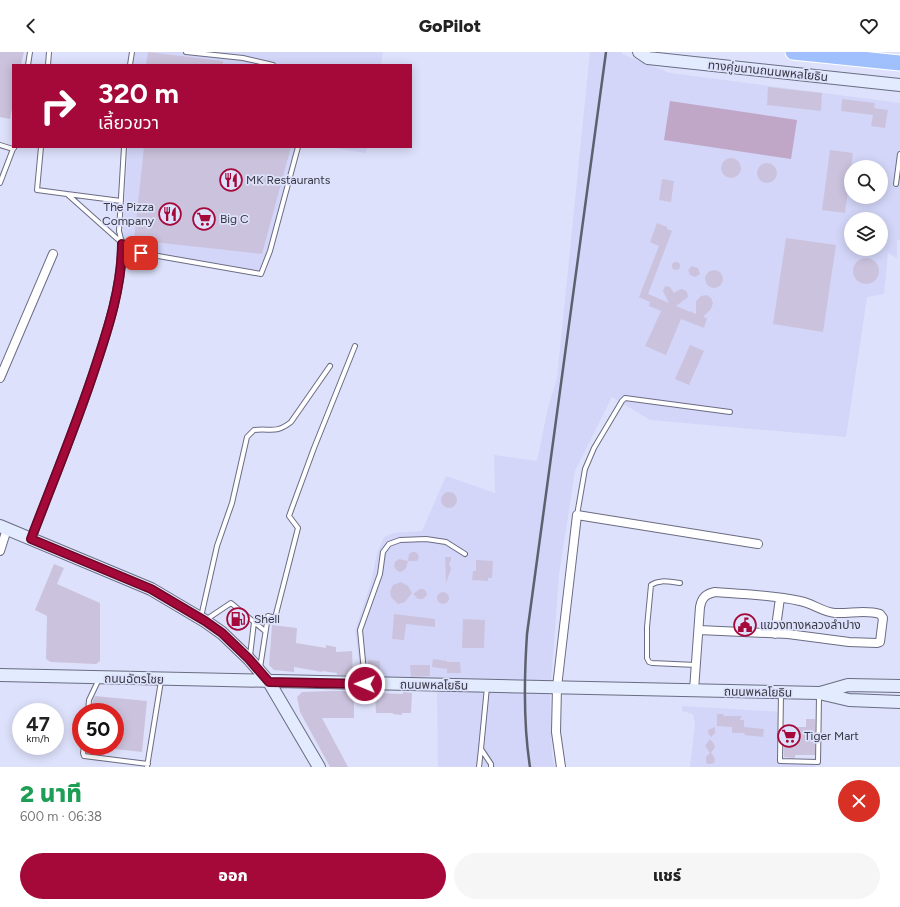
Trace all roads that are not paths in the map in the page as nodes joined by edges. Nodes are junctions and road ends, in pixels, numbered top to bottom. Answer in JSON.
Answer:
{"nodes":[{"id":1,"x":30,"y":52,"type":"edge"},
{"id":2,"x":49,"y":52,"type":"edge"},
{"id":3,"x":132,"y":52,"type":"edge"},
{"id":4,"x":186,"y":52,"type":"edge"},
{"id":5,"x":639,"y":52,"type":"edge"},
{"id":6,"x":793,"y":52,"type":"edge"},
{"id":7,"x":900,"y":63,"type":"edge"},
{"id":8,"x":28,"y":64,"type":"edge"},
{"id":9,"x":48,"y":64,"type":"edge"},
{"id":10,"x":130,"y":64,"type":"edge"},
{"id":11,"x":270,"y":64,"type":"edge"},
{"id":12,"x":900,"y":85,"type":"edge"},
{"id":13,"x":0,"y":145,"type":"edge"},
{"id":14,"x":12,"y":148,"type":"edge"},
{"id":15,"x":14,"y":148,"type":"edge"},
{"id":16,"x":41,"y":148,"type":"edge"},
{"id":17,"x":124,"y":148,"type":"edge"},
{"id":18,"x":298,"y":148,"type":"edge"},
{"id":19,"x":900,"y":154,"type":"edge"},
{"id":20,"x":0,"y":183,"type":"edge"},
{"id":21,"x":896,"y":184,"type":"dead end"},
{"id":22,"x":67,"y":194,"type":"junction"},
{"id":23,"x":120,"y":201,"type":"junction"},
{"id":24,"x":122,"y":244,"type":"junction"},
{"id":25,"x":53,"y":254,"type":"dead end"},
{"id":26,"x":355,"y":346,"type":"dead end"},
{"id":27,"x":330,"y":366,"type":"dead end"},
{"id":28,"x":0,"y":378,"type":"edge"},
{"id":29,"x":730,"y":412,"type":"dead end"},
{"id":30,"x":577,"y":515,"type":"junction"},
{"id":31,"x":4,"y":527,"type":"edge"},
{"id":32,"x":31,"y":539,"type":"junction"},
{"id":33,"x":758,"y":544,"type":"dead end"},
{"id":34,"x":0,"y":551,"type":"edge"},
{"id":35,"x":465,"y":554,"type":"dead end"},
{"id":36,"x":680,"y":583,"type":"dead end"},
{"id":37,"x":780,"y":598,"type":"junction"},
{"id":38,"x":203,"y":619,"type":"junction"},
{"id":39,"x":254,"y":622,"type":"junction"},
{"id":40,"x":699,"y":630,"type":"junction"},
{"id":41,"x":265,"y":632,"type":"junction"},
{"id":42,"x":775,"y":634,"type":"junction"},
{"id":43,"x":249,"y":659,"type":"junction"},
{"id":44,"x":696,"y":665,"type":"junction"},
{"id":45,"x":259,"y":671,"type":"junction"},
{"id":46,"x":0,"y":675,"type":"edge"},
{"id":47,"x":99,"y":678,"type":"junction"},
{"id":48,"x":162,"y":680,"type":"junction"},
{"id":49,"x":269,"y":682,"type":"junction"},
{"id":50,"x":365,"y":684,"type":"junction"},
{"id":51,"x":487,"y":686,"type":"junction"},
{"id":52,"x":900,"y":686,"type":"edge"},
{"id":53,"x":557,"y":687,"type":"junction"},
{"id":54,"x":694,"y":690,"type":"junction"},
{"id":55,"x":781,"y":692,"type":"junction"},
{"id":56,"x":819,"y":693,"type":"junction"},
{"id":57,"x":900,"y":702,"type":"edge"},
{"id":58,"x":89,"y":703,"type":"edge"},
{"id":59,"x":481,"y":749,"type":"junction"},
{"id":60,"x":83,"y":755,"type":"edge"},
{"id":61,"x":148,"y":766,"type":"edge"},
{"id":62,"x":319,"y":767,"type":"edge"},
{"id":63,"x":479,"y":767,"type":"edge"},
{"id":64,"x":491,"y":767,"type":"edge"},
{"id":65,"x":561,"y":767,"type":"edge"}],
"edges":[{"from":1,"to":8,"type":"lane"},
{"from":2,"to":9,"type":"lane"},
{"from":3,"to":10,"type":"lane"},
{"from":4,"to":11,"type":"lane"},
{"from":5,"to":12,"type":"main road","name":"ทางคู่ขนานถนนพหลโยธิน"},
{"from":6,"to":7,"type":"highway"},
{"from":13,"to":14,"type":"lane"},
{"from":15,"to":20,"type":"lane"},
{"from":16,"to":22,"type":"lane"},
{"from":17,"to":23,"type":"lane"},
{"from":18,"to":24,"type":"lane"},
{"from":19,"to":21,"type":"lane"},
{"from":22,"to":23,"type":"lane"},
{"from":22,"to":24,"type":"lane"},
{"from":23,"to":24,"type":"lane"},
{"from":24,"to":32,"type":"street"},
{"from":25,"to":28,"type":"street"},
{"from":26,"to":41,"type":"lane"},
{"from":27,"to":38,"type":"lane"},
{"from":29,"to":30,"type":"lane"},
{"from":30,"to":33,"type":"street"},
{"from":30,"to":53,"type":"street"},
{"from":31,"to":32,"type":"main road"},
{"from":31,"to":34,"type":"street"},
{"from":32,"to":38,"type":"main road"},
{"from":35,"to":50,"type":"lane"},
{"from":36,"to":44,"type":"lane"},
{"from":37,"to":40,"type":"street"},
{"from":37,"to":42,"type":"street"},
{"from":37,"to":42,"type":"street"},
{"from":38,"to":39,"type":"lane"},
{"from":38,"to":43,"type":"main road"},
{"from":39,"to":41,"type":"lane"},
{"from":39,"to":43,"type":"lane"},
{"from":40,"to":42,"type":"street"},
{"from":40,"to":44,"type":"street"},
{"from":41,"to":45,"type":"lane"},
{"from":43,"to":45,"type":"main road"},
{"from":44,"to":54,"type":"street"},
{"from":45,"to":49,"type":"main road"},
{"from":46,"to":47,"type":"main road","name":"ถนนฉัตรไชย"},
{"from":47,"to":48,"type":"main road","name":"ถนนฉัตรไชย"},
{"from":47,"to":58,"type":"lane"},
{"from":48,"to":49,"type":"main road","name":"ถนนฉัตรไชย"},
{"from":48,"to":61,"type":"lane"},
{"from":49,"to":50,"type":"main road","name":"ถนนพหลโยธิน"},
{"from":49,"to":62,"type":"main road"},
{"from":50,"to":51,"type":"main road","name":"ถนนพหลโยธิน"},
{"from":51,"to":53,"type":"main road","name":"ถนนพหลโยธิน"},
{"from":51,"to":59,"type":"lane"},
{"from":52,"to":56,"type":"main road","name":"ถนนพหลโยธิน"},
{"from":53,"to":54,"type":"main road","name":"ถนนพหลโยธิน"},
{"from":53,"to":65,"type":"street"},
{"from":54,"to":55,"type":"main road","name":"ถนนพหลโยธิน"},
{"from":55,"to":56,"type":"main road","name":"ถนนพหลโยธิน"},
{"from":55,"to":56,"type":"lane"},
{"from":56,"to":57,"type":"main road","name":"ถนนพหลโยธิน"},
{"from":59,"to":63,"type":"lane"},
{"from":59,"to":64,"type":"lane"},
{"from":60,"to":61,"type":"lane"}]}
